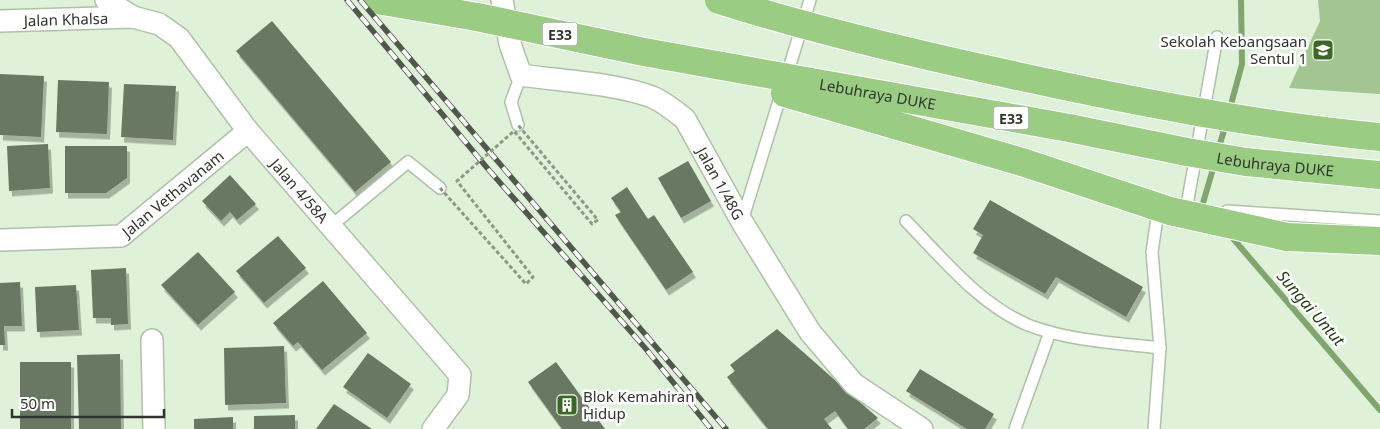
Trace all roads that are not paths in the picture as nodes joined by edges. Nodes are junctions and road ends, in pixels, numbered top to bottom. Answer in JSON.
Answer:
{"nodes":[{"id":1,"x":106,"y":0,"type":"edge"},
{"id":2,"x":377,"y":0,"type":"edge"},
{"id":3,"x":502,"y":0,"type":"edge"},
{"id":4,"x":719,"y":0,"type":"edge"},
{"id":5,"x":810,"y":0,"type":"edge"},
{"id":6,"x":133,"y":17,"type":"junction"},
{"id":7,"x":0,"y":22,"type":"edge"},
{"id":8,"x":1217,"y":37,"type":"dead end"},
{"id":9,"x":644,"y":52,"type":"junction"},
{"id":10,"x":521,"y":76,"type":"junction"},
{"id":11,"x":518,"y":126,"type":"road end"},
{"id":12,"x":248,"y":131,"type":"junction"},
{"id":13,"x":1380,"y":137,"type":"edge"},
{"id":14,"x":1380,"y":175,"type":"edge"},
{"id":15,"x":440,"y":188,"type":"road end"},
{"id":16,"x":1187,"y":205,"type":"junction"},
{"id":17,"x":1380,"y":221,"type":"edge"},
{"id":18,"x":742,"y":222,"type":"junction"},
{"id":19,"x":906,"y":222,"type":"dead end"},
{"id":20,"x":331,"y":226,"type":"junction"},
{"id":21,"x":0,"y":240,"type":"edge"},
{"id":22,"x":1380,"y":241,"type":"edge"},
{"id":23,"x":1050,"y":332,"type":"junction"},
{"id":24,"x":152,"y":340,"type":"dead end"},
{"id":25,"x":1160,"y":348,"type":"junction"},
{"id":26,"x":154,"y":429,"type":"edge"},
{"id":27,"x":433,"y":429,"type":"edge"},
{"id":28,"x":922,"y":429,"type":"edge"},
{"id":29,"x":1015,"y":429,"type":"edge"},
{"id":30,"x":1154,"y":429,"type":"edge"}],
"edges":[{"from":1,"to":6,"type":"street"},
{"from":2,"to":9,"type":"highway","name":"Lebuhraya DUKE","number":"E33","bridge":true},
{"from":3,"to":10,"type":"street"},
{"from":4,"to":13,"type":"highway","bridge":true},
{"from":5,"to":18,"type":"lane"},
{"from":6,"to":7,"type":"street","name":"Jalan Khalsa"},
{"from":6,"to":12,"type":"street","name":"Jalan 4/58A"},
{"from":8,"to":16,"type":"lane"},
{"from":9,"to":14,"type":"highway","name":"Lebuhraya DUKE","number":"E33","bridge":true},
{"from":9,"to":22,"type":"highway","bridge":true},
{"from":10,"to":11,"type":"lane"},
{"from":10,"to":18,"type":"street","name":"Jalan 1/48G"},
{"from":12,"to":20,"type":"street","name":"Jalan 4/58A"},
{"from":12,"to":21,"type":"street","name":"Jalan Vethavanam"},
{"from":15,"to":20,"type":"lane"},
{"from":16,"to":17,"type":"lane"},
{"from":16,"to":25,"type":"lane"},
{"from":18,"to":28,"type":"street","name":"Jalan 1/48G"},
{"from":19,"to":23,"type":"lane"},
{"from":20,"to":27,"type":"street","name":"Jalan 4/58A"},
{"from":23,"to":25,"type":"lane"},
{"from":23,"to":29,"type":"lane"},
{"from":24,"to":26,"type":"street"},
{"from":25,"to":30,"type":"lane"}]}
